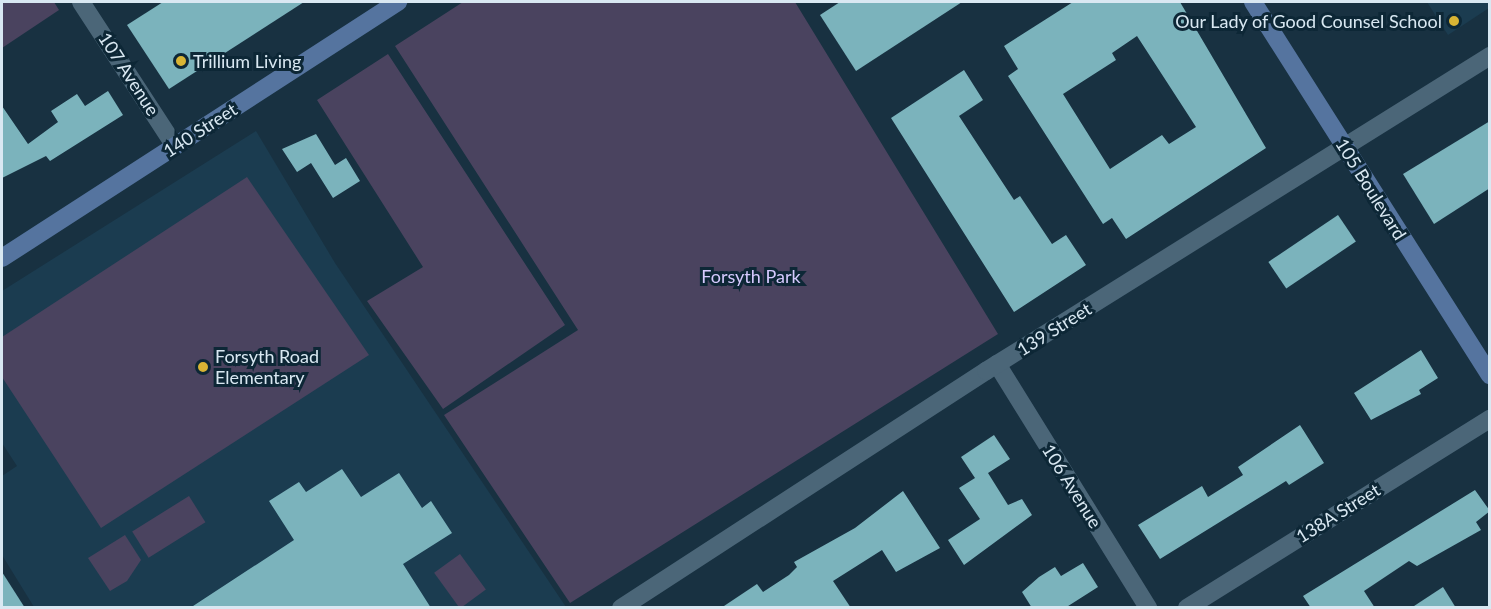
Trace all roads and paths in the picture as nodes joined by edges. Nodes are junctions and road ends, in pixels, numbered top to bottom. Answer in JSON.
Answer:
{"nodes":[{"id":1,"x":81,"y":2,"type":"edge"},
{"id":2,"x":398,"y":2,"type":"edge"},
{"id":3,"x":1253,"y":2,"type":"edge"},
{"id":4,"x":1490,"y":56,"type":"edge"},
{"id":5,"x":176,"y":146,"type":"junction"},
{"id":6,"x":1346,"y":149,"type":"junction"},
{"id":7,"x":2,"y":258,"type":"edge"},
{"id":8,"x":997,"y":364,"type":"junction"},
{"id":9,"x":1490,"y":375,"type":"edge"},
{"id":10,"x":1490,"y":419,"type":"edge"},
{"id":11,"x":621,"y":608,"type":"edge"},
{"id":12,"x":1148,"y":608,"type":"edge"},
{"id":13,"x":1187,"y":608,"type":"edge"}],
"edges":[{"from":1,"to":5,"type":"street","name":"107 Avenue"},
{"from":2,"to":5,"type":"main road","name":"140 Street"},
{"from":3,"to":6,"type":"main road","name":"105 Boulevard"},
{"from":4,"to":6,"type":"street","name":"139 Street"},
{"from":5,"to":7,"type":"main road","name":"140 Street"},
{"from":6,"to":8,"type":"street","name":"139 Street"},
{"from":6,"to":9,"type":"main road","name":"105 Boulevard"},
{"from":8,"to":11,"type":"street","name":"139 Street"},
{"from":8,"to":12,"type":"street","name":"106 Avenue"},
{"from":10,"to":13,"type":"street","name":"138A Street"}]}
